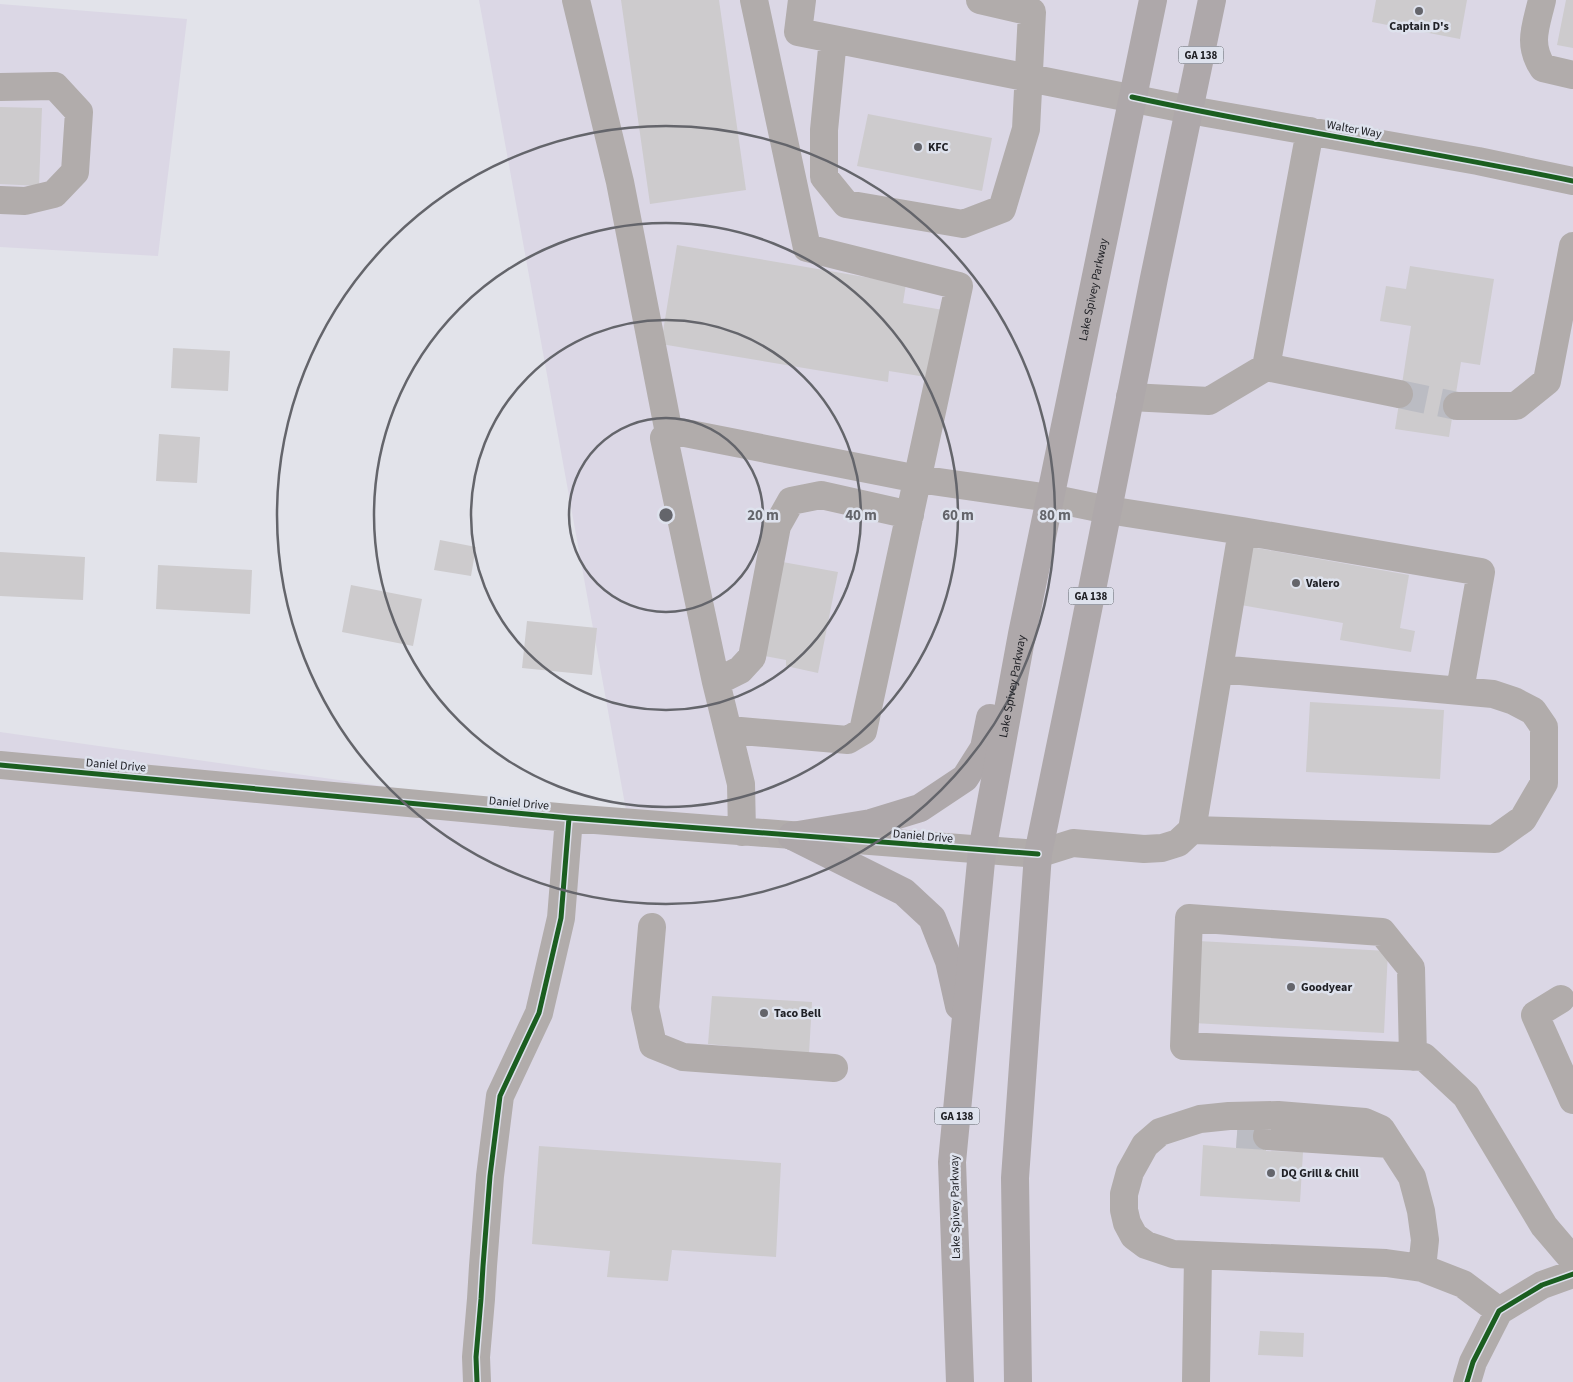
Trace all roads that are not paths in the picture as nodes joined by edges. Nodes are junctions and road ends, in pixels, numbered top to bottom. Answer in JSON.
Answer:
{"nodes":[{"id":1,"x":576,"y":0,"type":"edge"},
{"id":2,"x":754,"y":0,"type":"edge"},
{"id":3,"x":802,"y":0,"type":"edge"},
{"id":4,"x":980,"y":0,"type":"edge"},
{"id":5,"x":1153,"y":0,"type":"edge"},
{"id":6,"x":1212,"y":0,"type":"edge"},
{"id":7,"x":1542,"y":0,"type":"edge"},
{"id":8,"x":1033,"y":6,"type":"edge"},
{"id":9,"x":833,"y":39,"type":"junction"},
{"id":10,"x":1573,"y":75,"type":"edge"},
{"id":11,"x":1029,"y":77,"type":"junction"},
{"id":12,"x":0,"y":87,"type":"edge"},
{"id":13,"x":1132,"y":97,"type":"junction"},
{"id":14,"x":1190,"y":110,"type":"junction"},
{"id":15,"x":1310,"y":131,"type":"junction"},
{"id":16,"x":1573,"y":181,"type":"edge"},
{"id":17,"x":0,"y":200,"type":"edge"},
{"id":18,"x":1573,"y":246,"type":"edge"},
{"id":19,"x":1266,"y":367,"type":"junction"},
{"id":20,"x":1399,"y":394,"type":"tunnel mouth"},
{"id":21,"x":1130,"y":397,"type":"junction"},
{"id":22,"x":1457,"y":406,"type":"tunnel mouth"},
{"id":23,"x":670,"y":433,"type":"junction"},
{"id":24,"x":918,"y":479,"type":"junction"},
{"id":25,"x":1050,"y":498,"type":"junction"},
{"id":26,"x":1108,"y":510,"type":"junction"},
{"id":27,"x":910,"y":515,"type":"junction"},
{"id":28,"x":1242,"y":531,"type":"junction"},
{"id":29,"x":1034,"y":574,"type":"junction"},
{"id":30,"x":1219,"y":669,"type":"junction"},
{"id":31,"x":716,"y":682,"type":"junction"},
{"id":32,"x":1460,"y":690,"type":"junction"},
{"id":33,"x":729,"y":730,"type":"junction"},
{"id":34,"x":0,"y":764,"type":"edge"},
{"id":35,"x":569,"y":818,"type":"junction"},
{"id":36,"x":1192,"y":830,"type":"junction"},
{"id":37,"x":742,"y":832,"type":"junction"},
{"id":38,"x":792,"y":836,"type":"junction"},
{"id":39,"x":982,"y":851,"type":"junction"},
{"id":40,"x":1038,"y":854,"type":"junction"},
{"id":41,"x":652,"y":927,"type":"dead end"},
{"id":42,"x":1562,"y":998,"type":"dead end"},
{"id":43,"x":964,"y":1034,"type":"junction"},
{"id":44,"x":1413,"y":1057,"type":"junction"},
{"id":45,"x":834,"y":1068,"type":"dead end"},
{"id":46,"x":1572,"y":1093,"type":"edge"},
{"id":47,"x":1174,"y":1128,"type":"junction"},
{"id":48,"x":1237,"y":1134,"type":"tunnel mouth"},
{"id":49,"x":1267,"y":1136,"type":"tunnel mouth"},
{"id":50,"x":1390,"y":1144,"type":"junction"},
{"id":51,"x":1186,"y":1255,"type":"junction"},
{"id":52,"x":1573,"y":1260,"type":"edge"},
{"id":53,"x":1422,"y":1268,"type":"junction"},
{"id":54,"x":1573,"y":1274,"type":"edge"},
{"id":55,"x":1499,"y":1311,"type":"junction"},
{"id":56,"x":477,"y":1382,"type":"edge"},
{"id":57,"x":960,"y":1382,"type":"edge"},
{"id":58,"x":1018,"y":1382,"type":"edge"},
{"id":59,"x":1196,"y":1382,"type":"edge"},
{"id":60,"x":1467,"y":1382,"type":"edge"}],
"edges":[{"from":1,"to":23,"type":"street"},
{"from":2,"to":24,"type":"street"},
{"from":3,"to":9,"type":"street","name":"Walter Way"},
{"from":4,"to":8,"type":"street"},
{"from":5,"to":13,"type":"highway","name":"Lake Spivey Parkway","number":"GA 138"},
{"from":6,"to":14,"type":"highway","number":"GA 138"},
{"from":7,"to":10,"type":"street"},
{"from":8,"to":11,"type":"street"},
{"from":9,"to":11,"type":"street","name":"Walter Way"},
{"from":9,"to":11,"type":"street"},
{"from":11,"to":13,"type":"street","name":"Walter Way"},
{"from":12,"to":17,"type":"street"},
{"from":13,"to":14,"type":"street","name":"Walter Way"},
{"from":13,"to":25,"type":"highway","name":"Lake Spivey Parkway","number":"GA 138"},
{"from":14,"to":15,"type":"street","name":"Walter Way"},
{"from":14,"to":21,"type":"highway","number":"GA 138"},
{"from":15,"to":16,"type":"street","name":"Walter Way"},
{"from":15,"to":19,"type":"street"},
{"from":18,"to":22,"type":"street"},
{"from":19,"to":20,"type":"street"},
{"from":19,"to":21,"type":"street"},
{"from":21,"to":26,"type":"highway","number":"GA 138"},
{"from":23,"to":24,"type":"street"},
{"from":23,"to":31,"type":"street"},
{"from":24,"to":25,"type":"street"},
{"from":24,"to":27,"type":"street"},
{"from":25,"to":26,"type":"street"},
{"from":25,"to":29,"type":"highway","name":"Lake Spivey Parkway","number":"GA 138"},
{"from":26,"to":28,"type":"street"},
{"from":26,"to":40,"type":"highway","number":"GA 138"},
{"from":27,"to":31,"type":"street"},
{"from":27,"to":33,"type":"street"},
{"from":28,"to":30,"type":"street"},
{"from":28,"to":32,"type":"street"},
{"from":29,"to":38,"type":"highway"},
{"from":29,"to":39,"type":"highway","name":"Lake Spivey Parkway","number":"GA 138"},
{"from":30,"to":32,"type":"street"},
{"from":30,"to":36,"type":"street"},
{"from":31,"to":33,"type":"street"},
{"from":32,"to":36,"type":"street"},
{"from":33,"to":37,"type":"street"},
{"from":34,"to":35,"type":"street","name":"Daniel Drive"},
{"from":35,"to":37,"type":"street","name":"Daniel Drive"},
{"from":35,"to":56,"type":"street"},
{"from":36,"to":40,"type":"street"},
{"from":37,"to":38,"type":"street","name":"Daniel Drive"},
{"from":38,"to":39,"type":"street","name":"Daniel Drive"},
{"from":38,"to":43,"type":"highway"},
{"from":39,"to":40,"type":"street","name":"Daniel Drive"},
{"from":39,"to":43,"type":"highway","name":"Lake Spivey Parkway","number":"GA 138"},
{"from":40,"to":58,"type":"highway","number":"GA 138"},
{"from":41,"to":45,"type":"street"},
{"from":42,"to":46,"type":"street"},
{"from":43,"to":57,"type":"highway","name":"Lake Spivey Parkway","number":"GA 138"},
{"from":44,"to":44,"type":"street"},
{"from":44,"to":52,"type":"street"},
{"from":47,"to":48,"type":"street"},
{"from":47,"to":50,"type":"street"},
{"from":47,"to":51,"type":"street"},
{"from":49,"to":50,"type":"street"},
{"from":50,"to":53,"type":"street"},
{"from":51,"to":53,"type":"street"},
{"from":51,"to":59,"type":"street"},
{"from":53,"to":55,"type":"street"},
{"from":54,"to":55,"type":"street"},
{"from":55,"to":60,"type":"street"}]}
